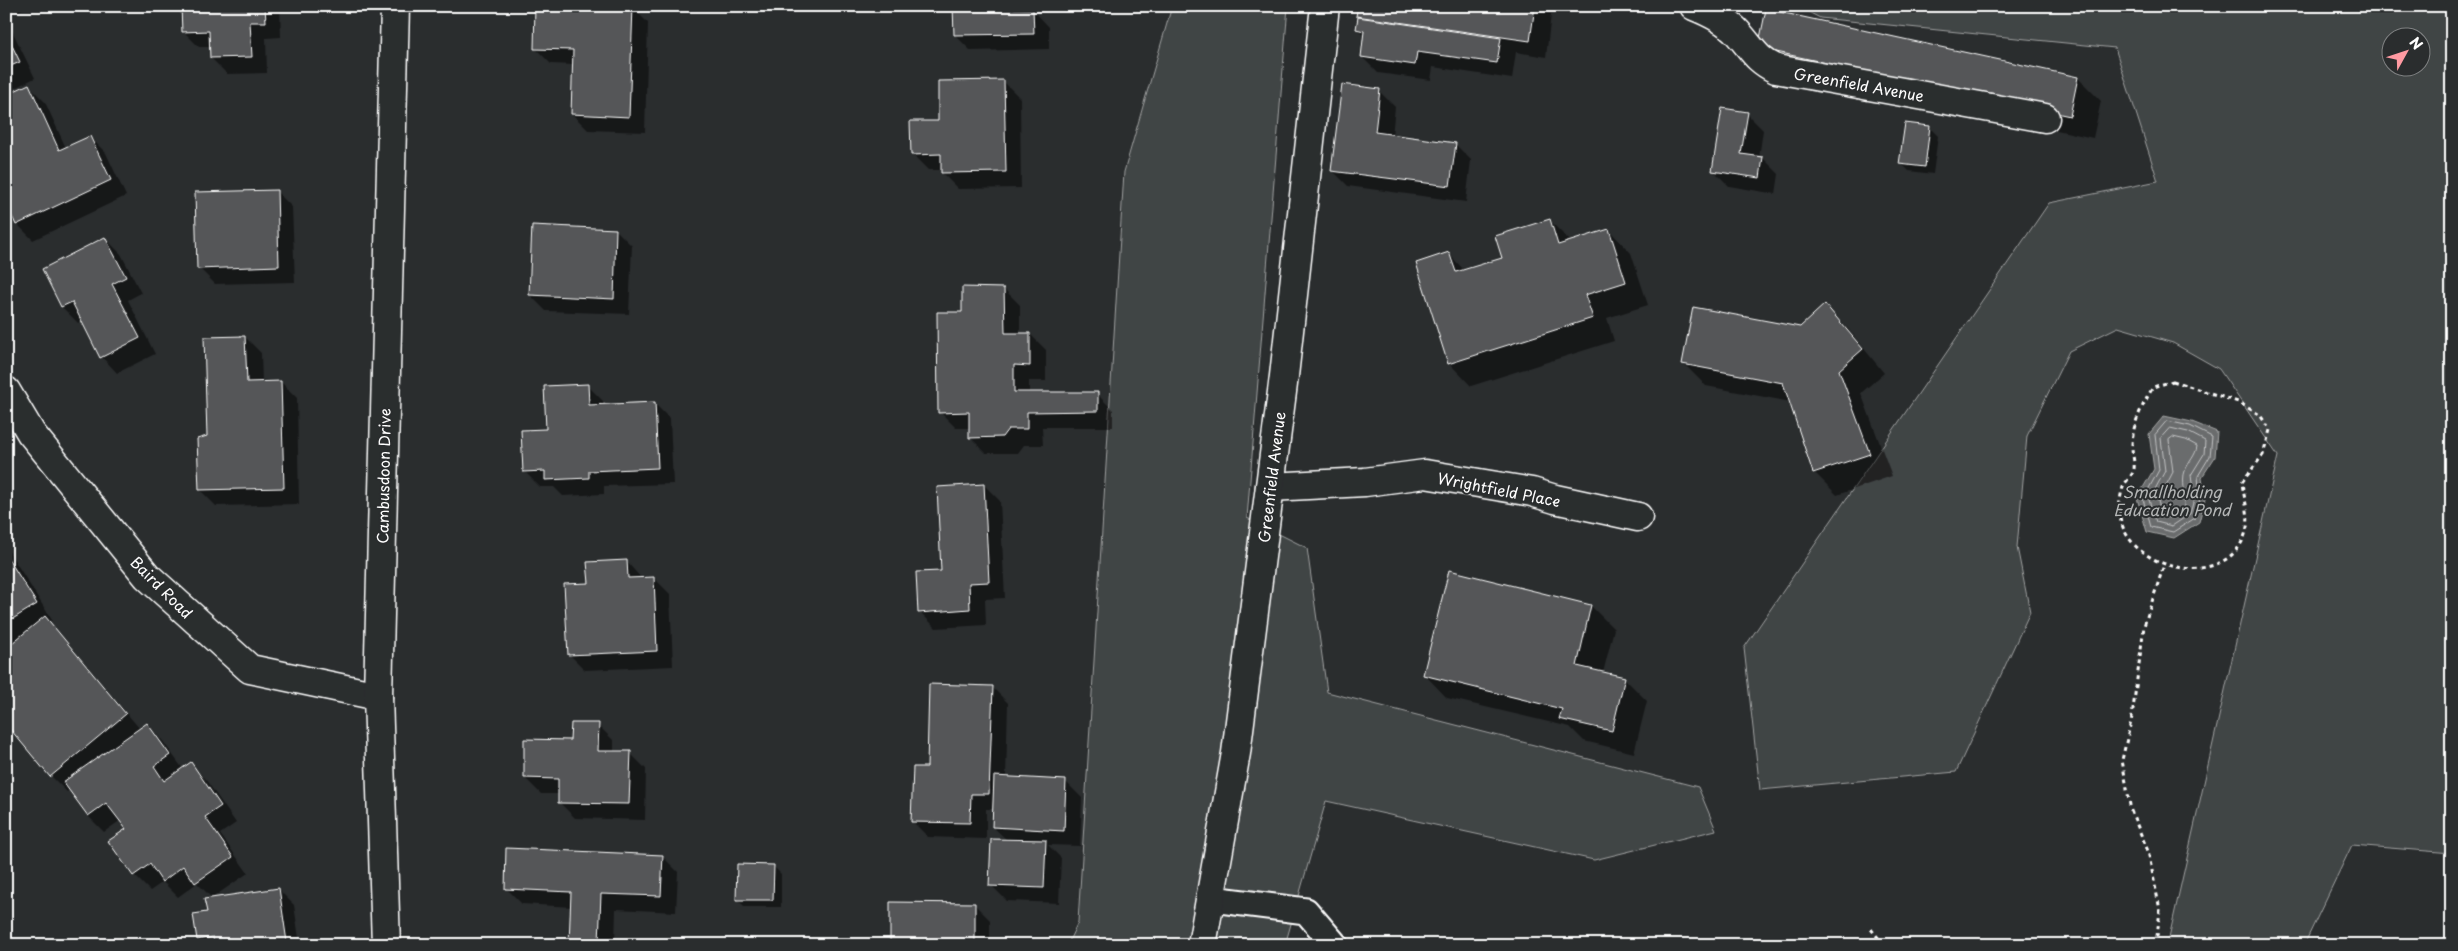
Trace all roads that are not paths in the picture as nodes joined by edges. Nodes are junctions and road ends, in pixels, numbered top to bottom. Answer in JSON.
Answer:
{"nodes":[{"id":1,"x":395,"y":6,"type":"edge"},
{"id":2,"x":1325,"y":6,"type":"edge"},
{"id":3,"x":1694,"y":6,"type":"edge"},
{"id":4,"x":2045,"y":118,"type":"dead end"},
{"id":5,"x":6,"y":391,"type":"edge"},
{"id":6,"x":1270,"y":486,"type":"junction"},
{"id":7,"x":1638,"y":518,"type":"dead end"},
{"id":8,"x":378,"y":696,"type":"junction"},
{"id":9,"x":1212,"y":899,"type":"junction"},
{"id":10,"x":386,"y":945,"type":"edge"},
{"id":11,"x":1202,"y":945,"type":"edge"},
{"id":12,"x":1335,"y":945,"type":"edge"}],
"edges":[{"from":1,"to":8,"type":"street","name":"Cambusdoon Drive"},
{"from":2,"to":6,"type":"street","name":"Greenfield Avenue"},
{"from":3,"to":4,"type":"street","name":"Greenfield Avenue"},
{"from":5,"to":8,"type":"street","name":"Baird Road"},
{"from":6,"to":7,"type":"street","name":"Wrightfield Place"},
{"from":6,"to":9,"type":"street","name":"Greenfield Avenue"},
{"from":8,"to":10,"type":"street","name":"Cambusdoon Drive"},
{"from":9,"to":11,"type":"street","name":"Greenfield Avenue"},
{"from":9,"to":12,"type":"lane"}]}
